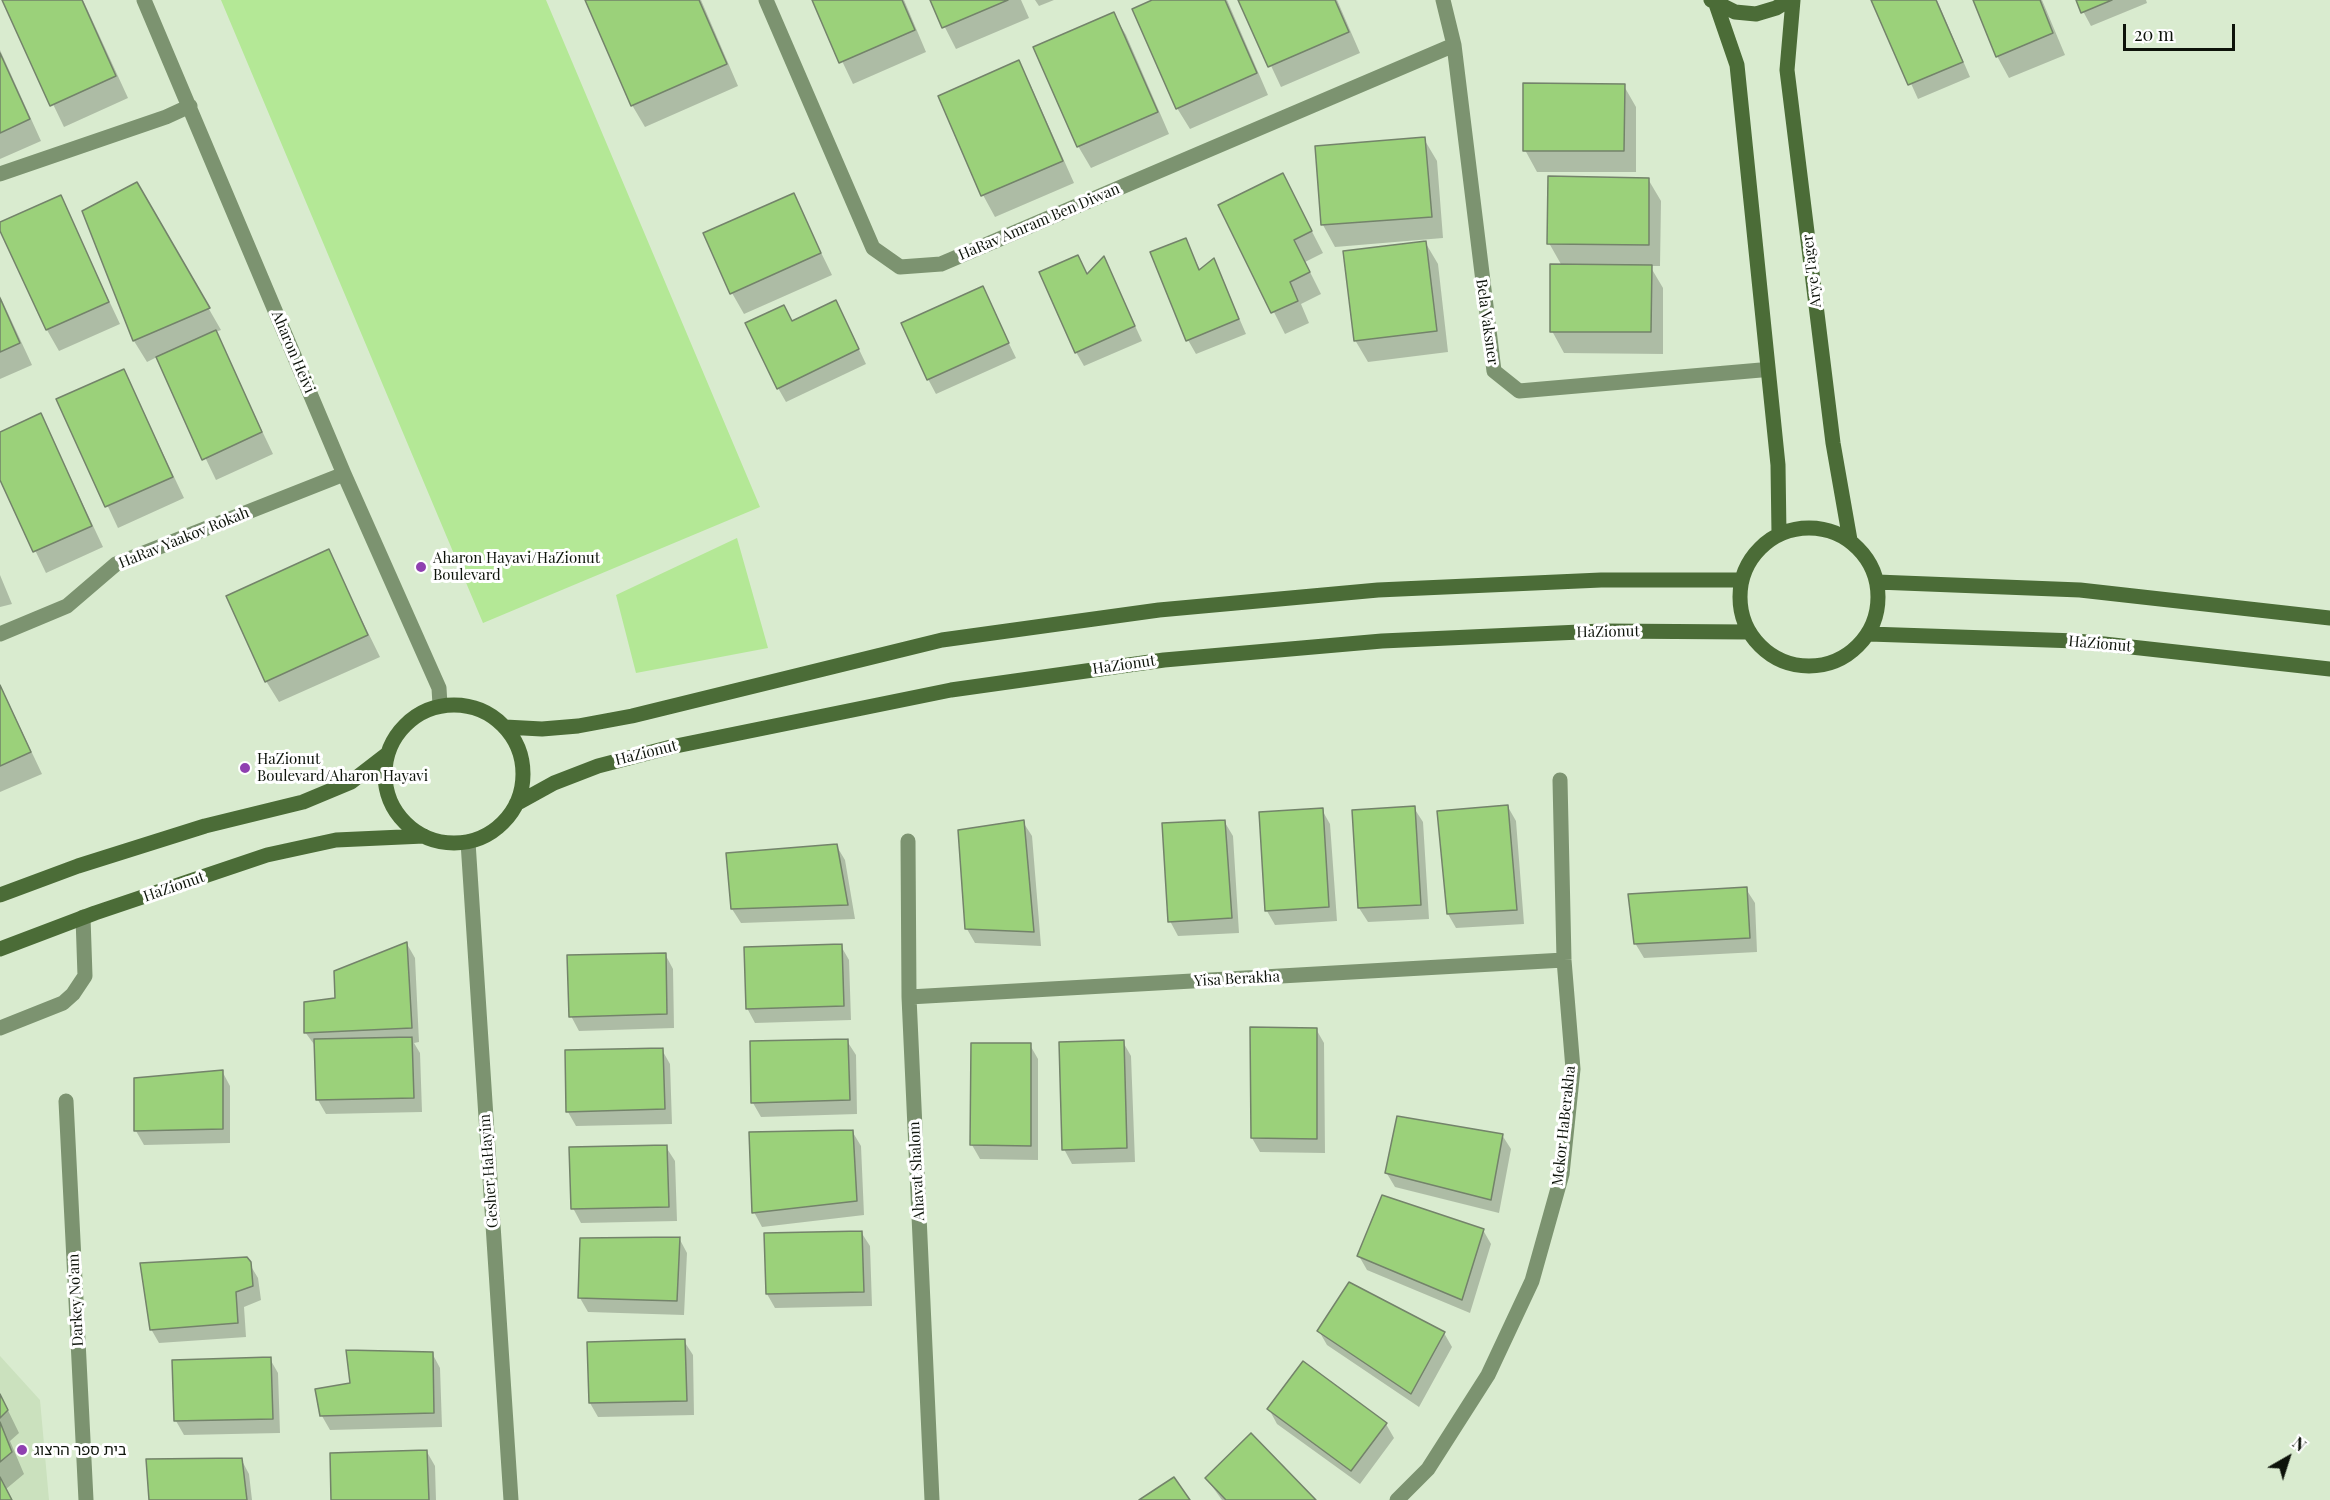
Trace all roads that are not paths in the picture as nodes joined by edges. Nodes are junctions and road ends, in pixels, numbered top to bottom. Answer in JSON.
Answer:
{"nodes":[{"id":1,"x":144,"y":0,"type":"edge"},
{"id":2,"x":766,"y":0,"type":"edge"},
{"id":3,"x":1443,"y":0,"type":"edge"},
{"id":4,"x":1791,"y":0,"type":"edge"},
{"id":5,"x":1714,"y":2,"type":"edge"},
{"id":6,"x":1454,"y":45,"type":"junction"},
{"id":7,"x":190,"y":106,"type":"junction"},
{"id":8,"x":0,"y":174,"type":"edge"},
{"id":9,"x":1761,"y":370,"type":"dead end"},
{"id":10,"x":344,"y":474,"type":"junction"},
{"id":11,"x":1779,"y":534,"type":"junction"},
{"id":12,"x":1850,"y":540,"type":"junction"},
{"id":13,"x":1742,"y":580,"type":"junction"},
{"id":14,"x":1878,"y":582,"type":"junction"},
{"id":15,"x":2330,"y":618,"type":"edge"},
{"id":16,"x":1749,"y":632,"type":"junction"},
{"id":17,"x":0,"y":634,"type":"edge"},
{"id":18,"x":1869,"y":634,"type":"junction"},
{"id":19,"x":2330,"y":669,"type":"edge"},
{"id":20,"x":440,"y":705,"type":"junction"},
{"id":21,"x":505,"y":727,"type":"junction"},
{"id":22,"x":386,"y":755,"type":"junction"},
{"id":23,"x":1560,"y":780,"type":"dead end"},
{"id":24,"x":516,"y":804,"type":"junction"},
{"id":25,"x":424,"y":836,"type":"junction"},
{"id":26,"x":908,"y":841,"type":"dead end"},
{"id":27,"x":468,"y":842,"type":"junction"},
{"id":28,"x":0,"y":895,"type":"edge"},
{"id":29,"x":84,"y":917,"type":"junction"},
{"id":30,"x":0,"y":949,"type":"edge"},
{"id":31,"x":1564,"y":960,"type":"junction"},
{"id":32,"x":909,"y":997,"type":"junction"},
{"id":33,"x":0,"y":1028,"type":"edge"},
{"id":34,"x":66,"y":1101,"type":"dead end"},
{"id":35,"x":86,"y":1500,"type":"edge"},
{"id":36,"x":511,"y":1500,"type":"edge"},
{"id":37,"x":932,"y":1500,"type":"edge"},
{"id":38,"x":1397,"y":1500,"type":"edge"}],
"edges":[{"from":1,"to":7,"type":"street","name":"Aharon Heivi"},
{"from":2,"to":6,"type":"street","name":"HaRav Amram Ben Diwan"},
{"from":3,"to":6,"type":"street","name":"Bela Vaksner"},
{"from":4,"to":5,"type":"street"},
{"from":4,"to":12,"type":"street","name":"Arye Tager"},
{"from":5,"to":11,"type":"street"},
{"from":6,"to":9,"type":"street","name":"Bela Vaksner"},
{"from":7,"to":8,"type":"street"},
{"from":7,"to":10,"type":"street","name":"Aharon Heivi"},
{"from":10,"to":17,"type":"street","name":"HaRav Yaakov Rokah"},
{"from":10,"to":20,"type":"street","name":"Aharon Heivi"},
{"from":11,"to":12,"type":"street"},
{"from":11,"to":13,"type":"street"},
{"from":12,"to":14,"type":"street"},
{"from":13,"to":16,"type":"street"},
{"from":13,"to":21,"type":"street"},
{"from":14,"to":15,"type":"street"},
{"from":14,"to":18,"type":"street"},
{"from":16,"to":18,"type":"street"},
{"from":16,"to":24,"type":"street","name":"HaZionut"},
{"from":18,"to":19,"type":"street","name":"HaZionut"},
{"from":20,"to":21,"type":"street"},
{"from":20,"to":22,"type":"street"},
{"from":21,"to":24,"type":"street"},
{"from":22,"to":25,"type":"street"},
{"from":22,"to":28,"type":"street"},
{"from":23,"to":31,"type":"street","name":"Mekor HaBerakha"},
{"from":24,"to":27,"type":"street"},
{"from":25,"to":27,"type":"street"},
{"from":25,"to":29,"type":"street","name":"HaZionut"},
{"from":26,"to":32,"type":"street","name":"Ahavat Shalom"},
{"from":27,"to":36,"type":"street","name":"Gesher HaHayim"},
{"from":29,"to":30,"type":"street","name":"HaZionut"},
{"from":29,"to":33,"type":"street"},
{"from":31,"to":32,"type":"street","name":"Yisa Berakha"},
{"from":31,"to":38,"type":"street","name":"Mekor HaBerakha"},
{"from":32,"to":37,"type":"street","name":"Ahavat Shalom"},
{"from":34,"to":35,"type":"street","name":"Darkey No'am"}]}
